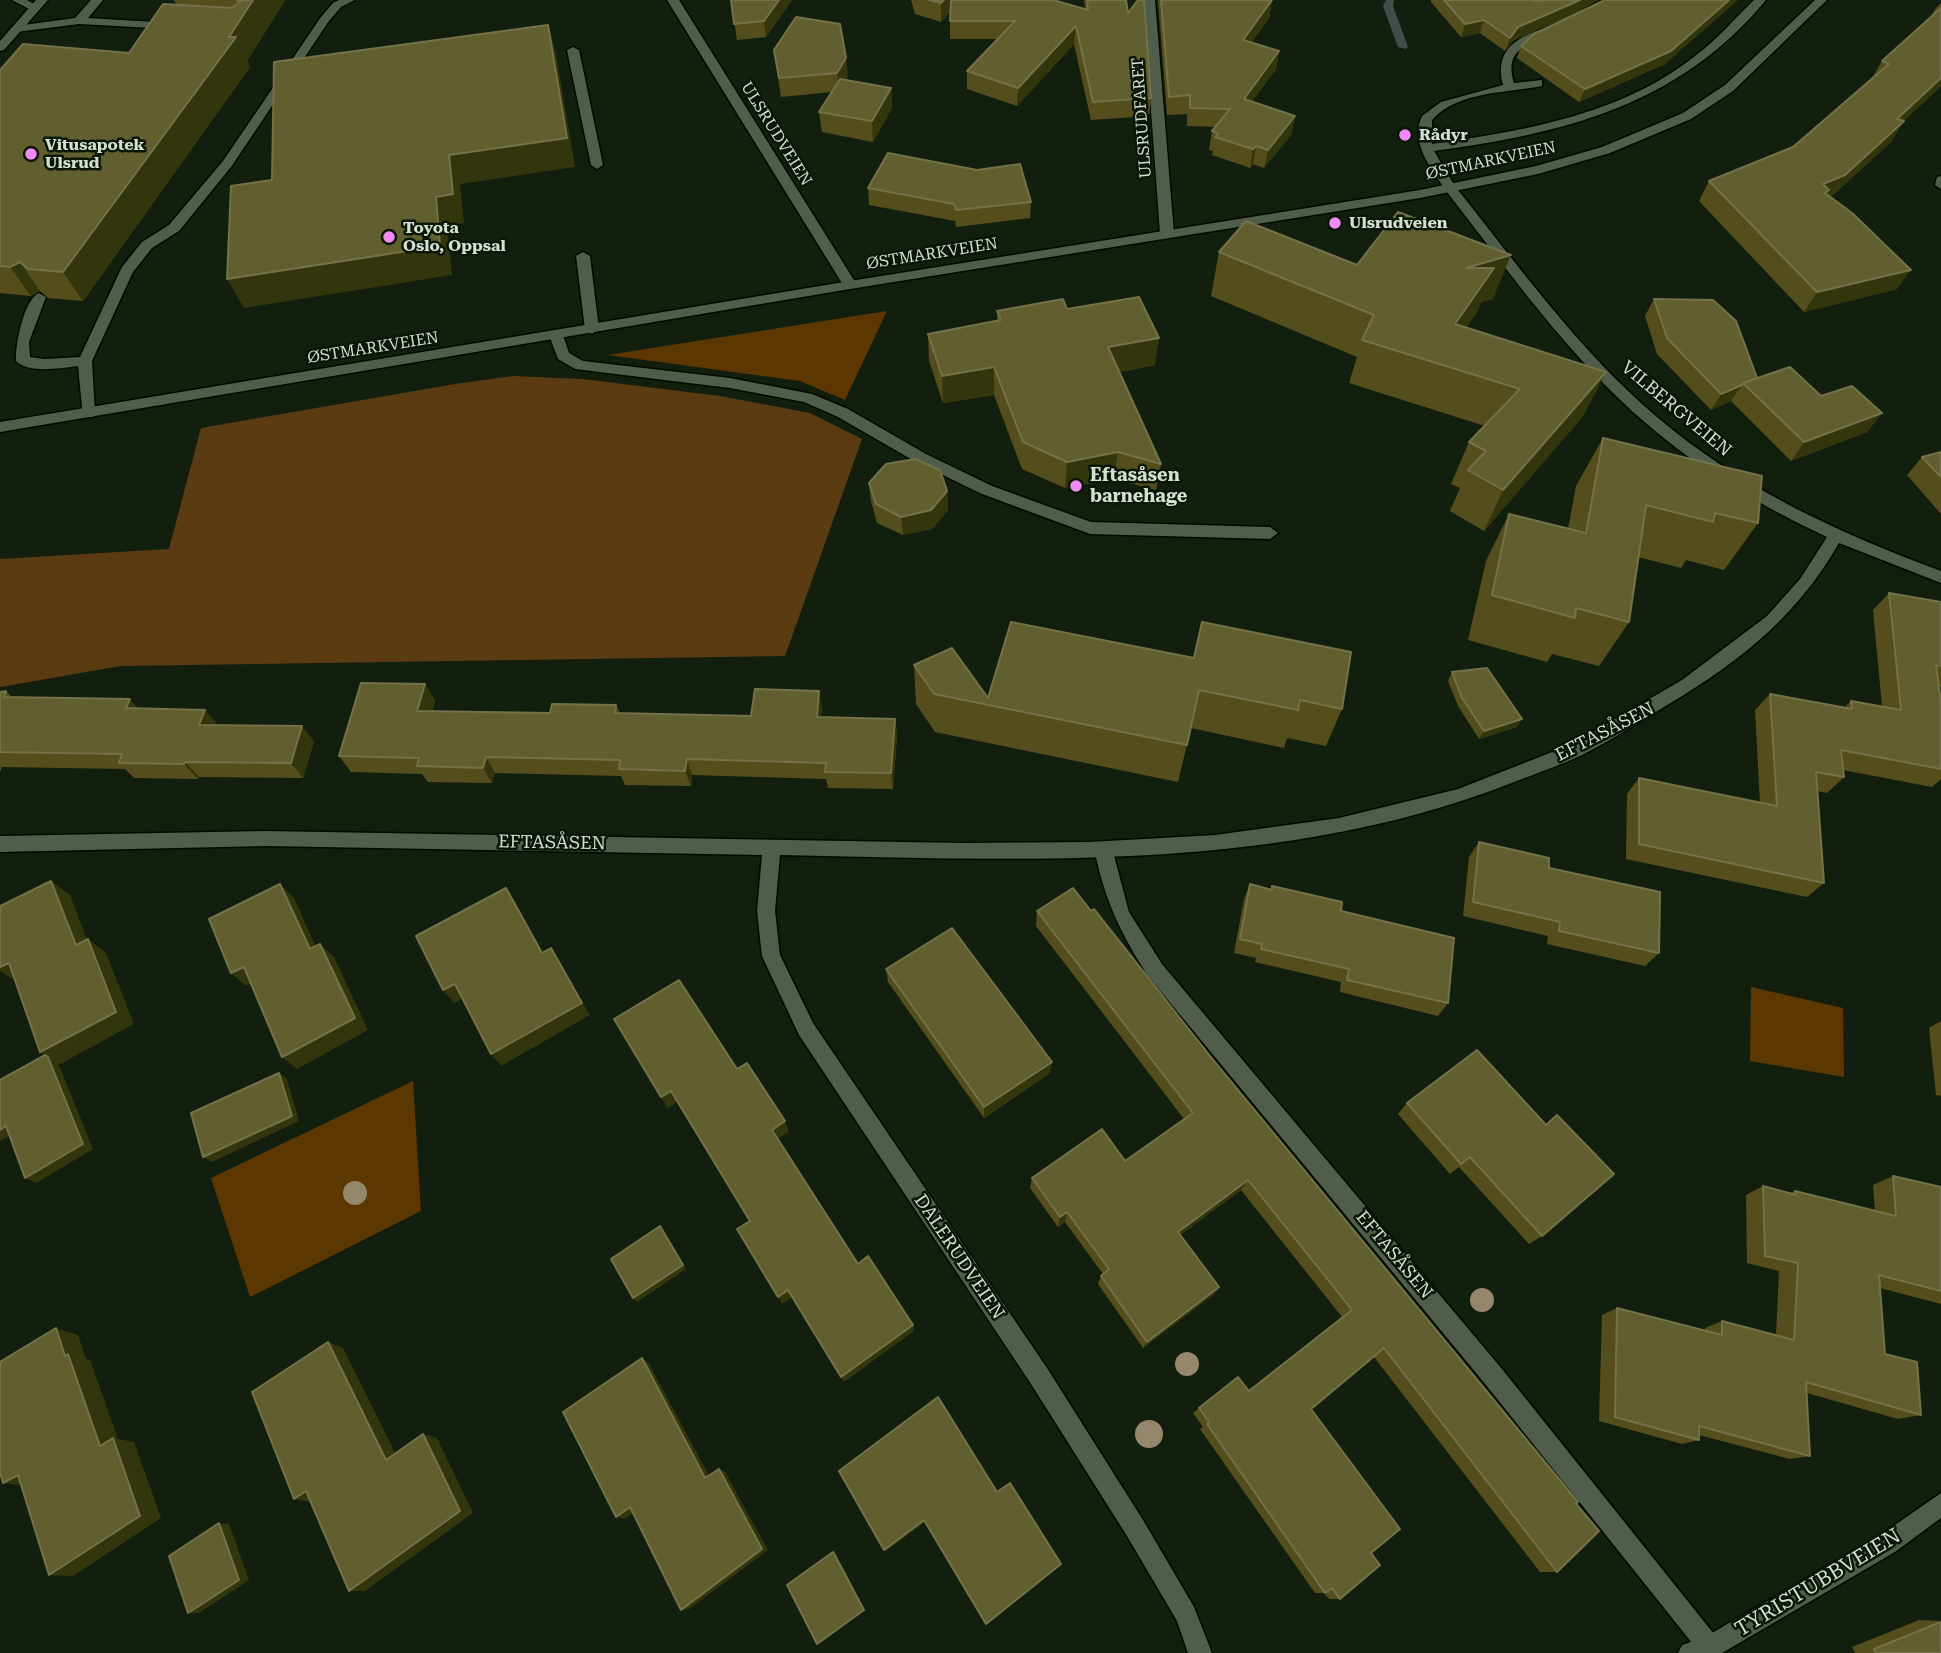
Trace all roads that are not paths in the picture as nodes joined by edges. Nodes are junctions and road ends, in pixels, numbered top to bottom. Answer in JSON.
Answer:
{"nodes":[{"id":1,"x":18,"y":0,"type":"edge"},
{"id":2,"x":97,"y":0,"type":"edge"},
{"id":3,"x":349,"y":0,"type":"edge"},
{"id":4,"x":673,"y":0,"type":"edge"},
{"id":5,"x":1149,"y":0,"type":"edge"},
{"id":6,"x":1760,"y":0,"type":"edge"},
{"id":7,"x":1821,"y":0,"type":"edge"},
{"id":8,"x":38,"y":4,"type":"edge"},
{"id":9,"x":79,"y":21,"type":"junction"},
{"id":10,"x":1567,"y":23,"type":"edge"},
{"id":11,"x":191,"y":28,"type":"edge"},
{"id":12,"x":16,"y":29,"type":"junction"},
{"id":13,"x":0,"y":48,"type":"edge"},
{"id":14,"x":573,"y":50,"type":"dead end"},
{"id":15,"x":1538,"y":83,"type":"dead end"},
{"id":16,"x":1510,"y":88,"type":"junction"},
{"id":17,"x":1427,"y":148,"type":"junction"},
{"id":18,"x":597,"y":165,"type":"dead end"},
{"id":19,"x":1450,"y":188,"type":"junction"},
{"id":20,"x":1167,"y":234,"type":"junction"},
{"id":21,"x":583,"y":256,"type":"dead end"},
{"id":22,"x":850,"y":285,"type":"junction"},
{"id":23,"x":39,"y":297,"type":"edge"},
{"id":24,"x":593,"y":329,"type":"junction"},
{"id":25,"x":556,"y":335,"type":"junction"},
{"id":26,"x":85,"y":360,"type":"junction"},
{"id":27,"x":88,"y":412,"type":"junction"},
{"id":28,"x":0,"y":427,"type":"edge"},
{"id":29,"x":1270,"y":533,"type":"dead end"},
{"id":30,"x":1836,"y":535,"type":"junction"},
{"id":31,"x":1941,"y":577,"type":"edge"},
{"id":32,"x":0,"y":844,"type":"edge"},
{"id":33,"x":772,"y":847,"type":"junction"},
{"id":34,"x":1104,"y":852,"type":"junction"},
{"id":35,"x":1941,"y":1504,"type":"edge"},
{"id":36,"x":1700,"y":1650,"type":"edge"},
{"id":37,"x":1200,"y":1653,"type":"edge"}],
"edges":[{"from":1,"to":8,"type":"street"},
{"from":2,"to":9,"type":"street"},
{"from":3,"to":26,"type":"street"},
{"from":4,"to":22,"type":"street","name":"ULSRUDVEIEN"},
{"from":5,"to":20,"type":"street","name":"ULSRUDFARET"},
{"from":6,"to":17,"type":"street"},
{"from":7,"to":19,"type":"street","name":"ØSTMARKVEIEN"},
{"from":8,"to":12,"type":"street"},
{"from":9,"to":11,"type":"street"},
{"from":9,"to":12,"type":"street"},
{"from":10,"to":16,"type":"street"},
{"from":12,"to":13,"type":"street"},
{"from":14,"to":18,"type":"street"},
{"from":15,"to":16,"type":"street"},
{"from":16,"to":17,"type":"street"},
{"from":17,"to":19,"type":"street","name":"VILBERGVEIEN"},
{"from":19,"to":20,"type":"street","name":"ØSTMARKVEIEN"},
{"from":19,"to":30,"type":"street","name":"VILBERGVEIEN"},
{"from":20,"to":22,"type":"street","name":"ØSTMARKVEIEN"},
{"from":21,"to":24,"type":"street"},
{"from":22,"to":24,"type":"street","name":"ØSTMARKVEIEN"},
{"from":23,"to":26,"type":"street"},
{"from":24,"to":25,"type":"street","name":"ØSTMARKVEIEN"},
{"from":25,"to":27,"type":"street","name":"ØSTMARKVEIEN"},
{"from":25,"to":29,"type":"street"},
{"from":26,"to":27,"type":"street"},
{"from":27,"to":28,"type":"street","name":"ØSTMARKVEIEN"},
{"from":30,"to":31,"type":"street","name":"VILBERGVEIEN"},
{"from":30,"to":34,"type":"street","name":"EFTASÅSEN"},
{"from":32,"to":33,"type":"street","name":"EFTASÅSEN"},
{"from":33,"to":34,"type":"street","name":"EFTASÅSEN"},
{"from":33,"to":37,"type":"street","name":"DALERUDVEIEN"},
{"from":34,"to":36,"type":"street","name":"EFTASÅSEN"},
{"from":35,"to":36,"type":"street","name":"TYRISTUBBVEIEN"}]}
